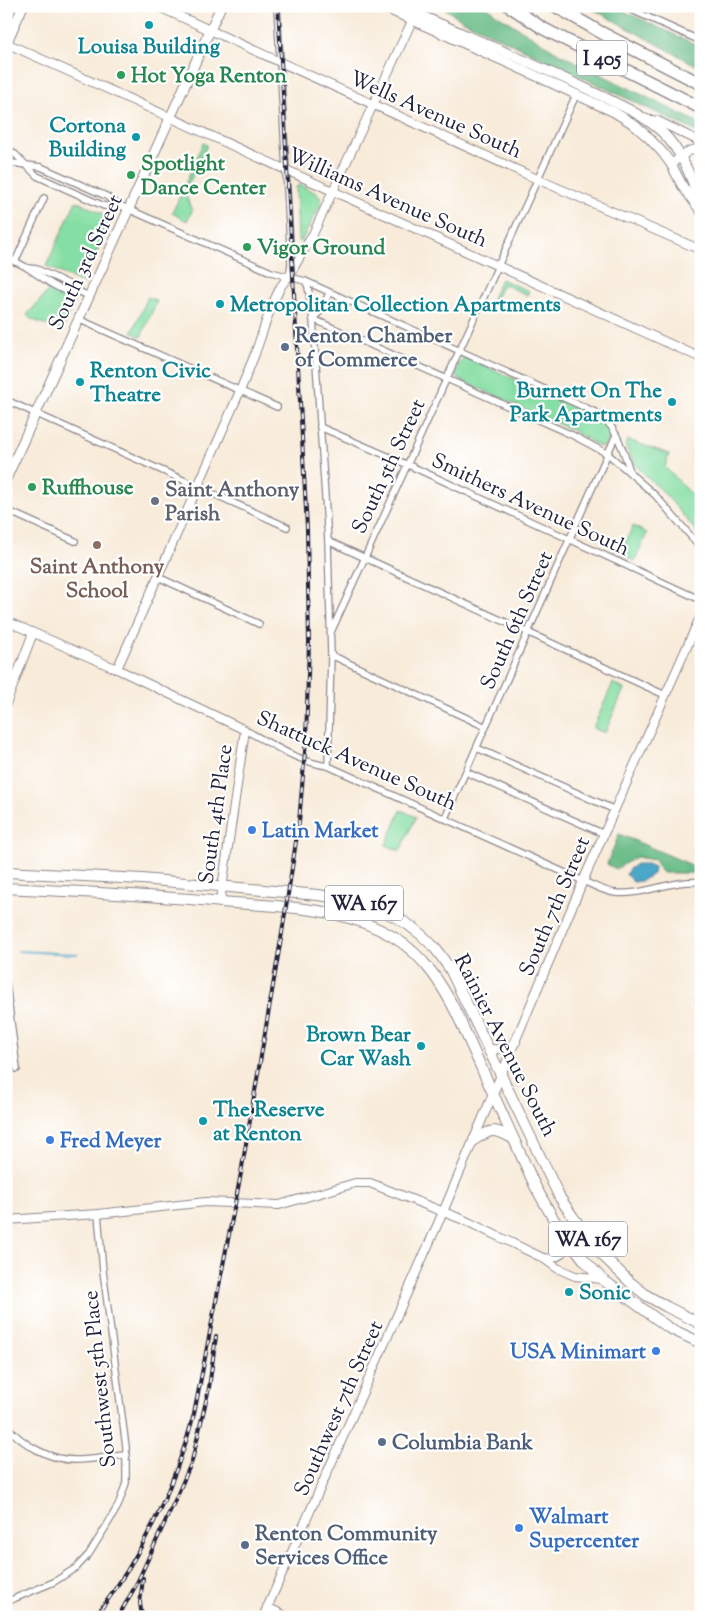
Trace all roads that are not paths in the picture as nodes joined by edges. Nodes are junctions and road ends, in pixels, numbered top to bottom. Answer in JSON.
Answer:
{"nodes":[{"id":1,"x":23,"y":6,"type":"edge"},
{"id":2,"x":157,"y":6,"type":"edge"},
{"id":3,"x":221,"y":6,"type":"edge"},
{"id":4,"x":277,"y":6,"type":"edge"},
{"id":5,"x":381,"y":6,"type":"edge"},
{"id":6,"x":400,"y":6,"type":"edge"},
{"id":7,"x":509,"y":6,"type":"edge"},
{"id":8,"x":555,"y":6,"type":"edge"},
{"id":9,"x":623,"y":6,"type":"edge"},
{"id":10,"x":415,"y":13,"type":"edge"},
{"id":11,"x":210,"y":30,"type":"junction"},
{"id":12,"x":701,"y":41,"type":"edge"},
{"id":13,"x":6,"y":43,"type":"edge"},
{"id":14,"x":280,"y":62,"type":"junction"},
{"id":15,"x":701,"y":84,"type":"edge"},
{"id":16,"x":576,"y":95,"type":"junction"},
{"id":17,"x":374,"y":105,"type":"junction"},
{"id":18,"x":699,"y":107,"type":"edge"},
{"id":19,"x":170,"y":118,"type":"junction"},
{"id":20,"x":644,"y":118,"type":"junction"},
{"id":21,"x":701,"y":142,"type":"edge"},
{"id":22,"x":701,"y":148,"type":"edge"},
{"id":23,"x":6,"y":150,"type":"edge"},
{"id":24,"x":682,"y":157,"type":"junction"},
{"id":25,"x":6,"y":160,"type":"edge"},
{"id":26,"x":26,"y":164,"type":"junction"},
{"id":27,"x":671,"y":164,"type":"junction"},
{"id":28,"x":286,"y":171,"type":"junction"},
{"id":29,"x":538,"y":179,"type":"junction"},
{"id":30,"x":333,"y":191,"type":"junction"},
{"id":31,"x":44,"y":198,"type":"dead end"},
{"id":32,"x":119,"y":205,"type":"junction"},
{"id":33,"x":129,"y":209,"type":"junction"},
{"id":34,"x":701,"y":210,"type":"edge"},
{"id":35,"x":701,"y":250,"type":"edge"},
{"id":36,"x":6,"y":258,"type":"edge"},
{"id":37,"x":15,"y":262,"type":"junction"},
{"id":38,"x":498,"y":266,"type":"junction"},
{"id":39,"x":289,"y":276,"type":"junction"},
{"id":40,"x":306,"y":282,"type":"junction"},
{"id":41,"x":329,"y":292,"type":"junction"},
{"id":42,"x":89,"y":296,"type":"junction"},
{"id":43,"x":78,"y":319,"type":"junction"},
{"id":44,"x":313,"y":319,"type":"junction"},
{"id":45,"x":459,"y":351,"type":"junction"},
{"id":46,"x":701,"y":358,"type":"edge"},
{"id":47,"x":446,"y":378,"type":"junction"},
{"id":48,"x":240,"y":391,"type":"junction"},
{"id":49,"x":6,"y":400,"type":"edge"},
{"id":50,"x":277,"y":407,"type":"dead end"},
{"id":51,"x":36,"y":414,"type":"junction"},
{"id":52,"x":320,"y":427,"type":"junction"},
{"id":53,"x":616,"y":436,"type":"junction"},
{"id":54,"x":608,"y":454,"type":"junction"},
{"id":55,"x":407,"y":464,"type":"junction"},
{"id":56,"x":631,"y":474,"type":"junction"},
{"id":57,"x":6,"y":478,"type":"edge"},
{"id":58,"x":197,"y":487,"type":"junction"},
{"id":59,"x":6,"y":510,"type":"edge"},
{"id":60,"x":287,"y":527,"type":"dead end"},
{"id":61,"x":570,"y":540,"type":"junction"},
{"id":62,"x":75,"y":541,"type":"dead end"},
{"id":63,"x":328,"y":541,"type":"junction"},
{"id":64,"x":701,"y":548,"type":"edge"},
{"id":65,"x":364,"y":558,"type":"junction"},
{"id":66,"x":158,"y":577,"type":"junction"},
{"id":67,"x":701,"y":600,"type":"edge"},
{"id":68,"x":701,"y":615,"type":"edge"},
{"id":69,"x":6,"y":621,"type":"edge"},
{"id":70,"x":699,"y":622,"type":"edge"},
{"id":71,"x":259,"y":624,"type":"dead end"},
{"id":72,"x":331,"y":632,"type":"junction"},
{"id":73,"x":33,"y":633,"type":"junction"},
{"id":74,"x":528,"y":633,"type":"junction"},
{"id":75,"x":331,"y":656,"type":"junction"},
{"id":76,"x":121,"y":659,"type":"junction"},
{"id":77,"x":101,"y":663,"type":"junction"},
{"id":78,"x":117,"y":669,"type":"junction"},
{"id":79,"x":665,"y":695,"type":"junction"},
{"id":80,"x":6,"y":704,"type":"edge"},
{"id":81,"x":486,"y":727,"type":"junction"},
{"id":82,"x":245,"y":730,"type":"junction"},
{"id":83,"x":477,"y":748,"type":"junction"},
{"id":84,"x":328,"y":766,"type":"junction"},
{"id":85,"x":466,"y":772,"type":"junction"},
{"id":86,"x":615,"y":810,"type":"junction"},
{"id":87,"x":445,"y":818,"type":"junction"},
{"id":88,"x":604,"y":834,"type":"junction"},
{"id":89,"x":6,"y":872,"type":"edge"},
{"id":90,"x":583,"y":881,"type":"junction"},
{"id":91,"x":701,"y":882,"type":"edge"},
{"id":92,"x":223,"y":886,"type":"junction"},
{"id":93,"x":6,"y":888,"type":"edge"},
{"id":94,"x":220,"y":902,"type":"junction"},
{"id":95,"x":6,"y":982,"type":"edge"},
{"id":96,"x":701,"y":991,"type":"edge"},
{"id":97,"x":701,"y":1005,"type":"edge"},
{"id":98,"x":516,"y":1042,"type":"junction"},
{"id":99,"x":488,"y":1048,"type":"junction"},
{"id":100,"x":17,"y":1069,"type":"dead end"},
{"id":101,"x":501,"y":1075,"type":"junction"},
{"id":102,"x":493,"y":1093,"type":"junction"},
{"id":103,"x":512,"y":1138,"type":"junction"},
{"id":104,"x":474,"y":1140,"type":"junction"},
{"id":105,"x":444,"y":1212,"type":"junction"},
{"id":106,"x":98,"y":1214,"type":"junction"},
{"id":107,"x":6,"y":1220,"type":"edge"},
{"id":108,"x":564,"y":1234,"type":"junction"},
{"id":109,"x":543,"y":1258,"type":"junction"},
{"id":110,"x":602,"y":1279,"type":"junction"},
{"id":111,"x":701,"y":1324,"type":"edge"},
{"id":112,"x":701,"y":1342,"type":"edge"},
{"id":113,"x":6,"y":1426,"type":"edge"},
{"id":114,"x":126,"y":1455,"type":"junction"},
{"id":115,"x":6,"y":1602,"type":"edge"},
{"id":116,"x":267,"y":1607,"type":"junction"},
{"id":117,"x":263,"y":1617,"type":"edge"},
{"id":118,"x":288,"y":1617,"type":"edge"}],
"edges":[{"from":1,"to":13,"type":"main road"},
{"from":2,"to":11,"type":"street","name":"Wells Avenue South"},
{"from":3,"to":11,"type":"main road","name":"South 3rd Street"},
{"from":4,"to":14,"type":"street"},
{"from":5,"to":10,"type":"main road"},
{"from":6,"to":10,"type":"main road"},
{"from":7,"to":18,"type":"highway","number":"I 405"},
{"from":8,"to":15,"type":"highway","number":"I 405"},
{"from":9,"to":12,"type":"street"},
{"from":10,"to":16,"type":"main road"},
{"from":10,"to":17,"type":"street"},
{"from":10,"to":20,"type":"main road"},
{"from":11,"to":14,"type":"street","name":"Wells Avenue South"},
{"from":11,"to":19,"type":"main road","name":"South 3rd Street"},
{"from":13,"to":19,"type":"street","name":"Williams Avenue South"},
{"from":14,"to":17,"type":"street","name":"Wells Avenue South"},
{"from":14,"to":28,"type":"street"},
{"from":16,"to":27,"type":"main road"},
{"from":16,"to":29,"type":"street","name":"South 5th Street"},
{"from":17,"to":29,"type":"street","name":"Wells Avenue South"},
{"from":17,"to":30,"type":"street"},
{"from":19,"to":28,"type":"street","name":"Williams Avenue South"},
{"from":19,"to":33,"type":"main road","name":"South 3rd Street"},
{"from":20,"to":21,"type":"street"},
{"from":20,"to":24,"type":"main road"},
{"from":22,"to":24,"type":"street"},
{"from":23,"to":26,"type":"street"},
{"from":24,"to":27,"type":"street"},
{"from":24,"to":34,"type":"main road"},
{"from":25,"to":26,"type":"street"},
{"from":26,"to":32,"type":"street"},
{"from":26,"to":32,"type":"street"},
{"from":27,"to":34,"type":"main road"},
{"from":28,"to":30,"type":"street","name":"Williams Avenue South"},
{"from":28,"to":39,"type":"street"},
{"from":29,"to":35,"type":"street","name":"Wells Avenue South"},
{"from":29,"to":38,"type":"street","name":"South 5th Street"},
{"from":30,"to":38,"type":"street","name":"Williams Avenue South"},
{"from":30,"to":39,"type":"street"},
{"from":31,"to":37,"type":"street"},
{"from":32,"to":33,"type":"street"},
{"from":33,"to":39,"type":"street"},
{"from":33,"to":42,"type":"main road","name":"South 3rd Street"},
{"from":36,"to":37,"type":"street"},
{"from":37,"to":42,"type":"street"},
{"from":38,"to":45,"type":"street","name":"South 5th Street"},
{"from":38,"to":46,"type":"street","name":"Williams Avenue South"},
{"from":39,"to":40,"type":"street"},
{"from":39,"to":48,"type":"street"},
{"from":40,"to":41,"type":"street"},
{"from":40,"to":44,"type":"street"},
{"from":41,"to":44,"type":"street"},
{"from":41,"to":45,"type":"street"},
{"from":42,"to":43,"type":"main road","name":"South 3rd Street"},
{"from":43,"to":48,"type":"street"},
{"from":43,"to":51,"type":"main road","name":"South 3rd Street"},
{"from":44,"to":47,"type":"street"},
{"from":44,"to":52,"type":"street"},
{"from":45,"to":47,"type":"street","name":"South 5th Street"},
{"from":45,"to":53,"type":"street"},
{"from":47,"to":54,"type":"street"},
{"from":47,"to":55,"type":"street","name":"South 5th Street"},
{"from":48,"to":50,"type":"street"},
{"from":48,"to":58,"type":"street"},
{"from":49,"to":51,"type":"street"},
{"from":51,"to":57,"type":"main road","name":"South 3rd Street"},
{"from":51,"to":58,"type":"street"},
{"from":52,"to":55,"type":"street","name":"Smithers Avenue South"},
{"from":52,"to":63,"type":"street"},
{"from":53,"to":54,"type":"street","name":"South 6th Street"},
{"from":53,"to":56,"type":"street"},
{"from":54,"to":56,"type":"street"},
{"from":54,"to":61,"type":"street","name":"South 6th Street"},
{"from":55,"to":61,"type":"street","name":"Smithers Avenue South"},
{"from":55,"to":65,"type":"street","name":"South 5th Street"},
{"from":56,"to":64,"type":"street"},
{"from":58,"to":60,"type":"street"},
{"from":58,"to":66,"type":"street"},
{"from":59,"to":62,"type":"street"},
{"from":61,"to":67,"type":"street","name":"Smithers Avenue South"},
{"from":61,"to":74,"type":"street","name":"South 6th Street"},
{"from":63,"to":65,"type":"street"},
{"from":63,"to":72,"type":"street"},
{"from":65,"to":72,"type":"street","name":"South 5th Street"},
{"from":65,"to":74,"type":"street"},
{"from":66,"to":71,"type":"street"},
{"from":66,"to":76,"type":"street"},
{"from":68,"to":70,"type":"street","name":"South 7th Street"},
{"from":69,"to":73,"type":"street","name":"Shattuck Avenue South"},
{"from":70,"to":79,"type":"street","name":"South 7th Street"},
{"from":72,"to":75,"type":"street"},
{"from":73,"to":77,"type":"street","name":"Shattuck Avenue South"},
{"from":73,"to":80,"type":"street"},
{"from":74,"to":79,"type":"street"},
{"from":74,"to":81,"type":"street","name":"South 6th Street"},
{"from":75,"to":81,"type":"street"},
{"from":75,"to":84,"type":"street"},
{"from":76,"to":77,"type":"street"},
{"from":76,"to":78,"type":"street"},
{"from":77,"to":78,"type":"street","name":"Shattuck Avenue South"},
{"from":78,"to":82,"type":"street","name":"Shattuck Avenue South"},
{"from":79,"to":86,"type":"street","name":"South 7th Street"},
{"from":81,"to":83,"type":"street","name":"South 6th Street"},
{"from":82,"to":84,"type":"street","name":"Shattuck Avenue South"},
{"from":82,"to":92,"type":"street","name":"South 4th Place"},
{"from":83,"to":85,"type":"street","name":"South 6th Street"},
{"from":83,"to":86,"type":"street"},
{"from":84,"to":87,"type":"street","name":"Shattuck Avenue South"},
{"from":85,"to":87,"type":"street","name":"South 6th Street"},
{"from":85,"to":88,"type":"street"},
{"from":86,"to":88,"type":"street","name":"South 7th Street"},
{"from":87,"to":90,"type":"street","name":"Shattuck Avenue South"},
{"from":88,"to":90,"type":"street","name":"South 7th Street"},
{"from":89,"to":92,"type":"main road","name":"Rainier Avenue South","number":"WA 167"},
{"from":90,"to":91,"type":"street","name":"Shattuck Avenue South"},
{"from":90,"to":98,"type":"street","name":"South 7th Street"},
{"from":92,"to":94,"type":"street","name":"South 4th Place"},
{"from":92,"to":99,"type":"main road","name":"Rainier Avenue South","number":"WA 167"},
{"from":93,"to":94,"type":"main road","name":"Rainier Avenue South","number":"WA 167"},
{"from":94,"to":102,"type":"main road","name":"Rainier Avenue South","number":"WA 167"},
{"from":95,"to":100,"type":"street"},
{"from":96,"to":97,"type":"street"},
{"from":98,"to":99,"type":"street"},
{"from":98,"to":101,"type":"street","name":"South 7th Street"},
{"from":99,"to":101,"type":"main road","name":"Rainier Avenue South","number":"WA 167"},
{"from":101,"to":102,"type":"street","name":"South 7th Street"},
{"from":101,"to":111,"type":"main road","name":"Rainier Avenue South","number":"WA 167"},
{"from":102,"to":103,"type":"main road","name":"Rainier Avenue South","number":"WA 167"},
{"from":102,"to":104,"type":"street","name":"South 7th Street"},
{"from":103,"to":104,"type":"main road"},
{"from":103,"to":108,"type":"main road","name":"Rainier Avenue South","number":"WA 167"},
{"from":104,"to":105,"type":"street","name":"South 7th Street"},
{"from":105,"to":106,"type":"street"},
{"from":105,"to":109,"type":"street"},
{"from":105,"to":116,"type":"street","name":"Southwest 7th Street"},
{"from":106,"to":107,"type":"street"},
{"from":106,"to":114,"type":"street","name":"Southwest 5th Place"},
{"from":108,"to":109,"type":"street"},
{"from":108,"to":110,"type":"main road","name":"Rainier Avenue South","number":"WA 167"},
{"from":109,"to":110,"type":"street"},
{"from":110,"to":112,"type":"main road","name":"Rainier Avenue South","number":"WA 167"},
{"from":113,"to":114,"type":"street"},
{"from":114,"to":115,"type":"street","name":"Southwest 5th Place"},
{"from":116,"to":117,"type":"street","name":"Southwest 7th Street"},
{"from":116,"to":118,"type":"street"}]}
